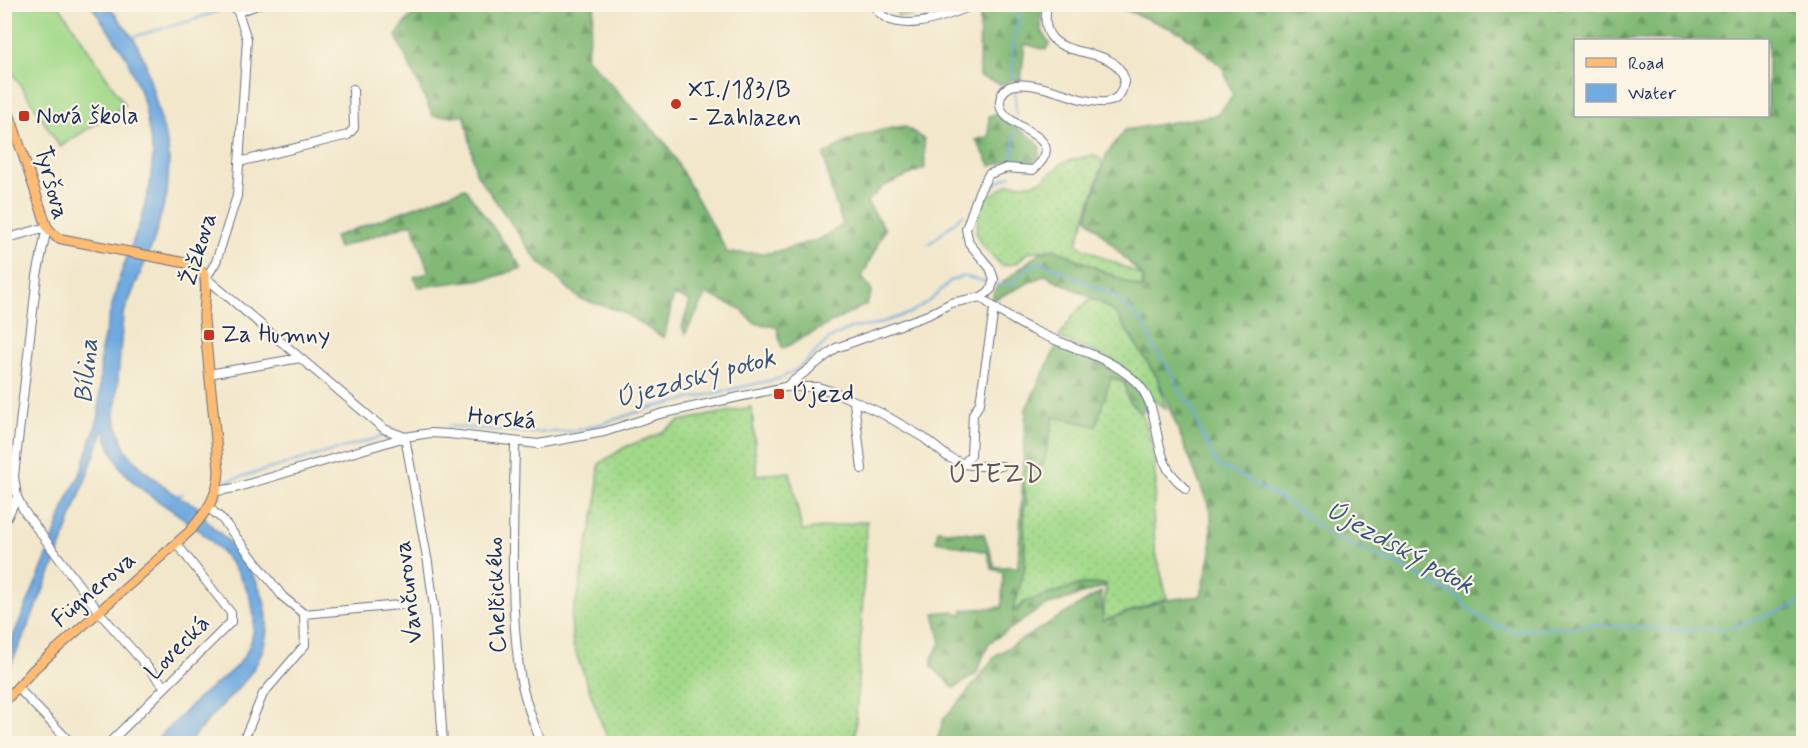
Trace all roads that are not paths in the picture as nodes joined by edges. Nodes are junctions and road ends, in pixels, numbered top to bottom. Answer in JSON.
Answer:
{"nodes":[{"id":1,"x":231,"y":4,"type":"edge"},
{"id":2,"x":260,"y":4,"type":"edge"},
{"id":3,"x":873,"y":4,"type":"edge"},
{"id":4,"x":976,"y":4,"type":"edge"},
{"id":5,"x":1047,"y":4,"type":"edge"},
{"id":6,"x":241,"y":9,"type":"edge"},
{"id":7,"x":353,"y":89,"type":"dead end"},
{"id":8,"x":4,"y":98,"type":"edge"},
{"id":9,"x":239,"y":162,"type":"junction"},
{"id":10,"x":47,"y":227,"type":"junction"},
{"id":11,"x":4,"y":239,"type":"edge"},
{"id":12,"x":206,"y":278,"type":"junction"},
{"id":13,"x":981,"y":297,"type":"junction"},
{"id":14,"x":994,"y":309,"type":"junction"},
{"id":15,"x":300,"y":358,"type":"junction"},
{"id":16,"x":209,"y":374,"type":"junction"},
{"id":17,"x":785,"y":387,"type":"junction"},
{"id":18,"x":854,"y":402,"type":"junction"},
{"id":19,"x":405,"y":437,"type":"junction"},
{"id":20,"x":515,"y":442,"type":"junction"},
{"id":21,"x":964,"y":464,"type":"junction"},
{"id":22,"x":1002,"y":466,"type":"dead end"},
{"id":23,"x":862,"y":469,"type":"dead end"},
{"id":24,"x":1186,"y":489,"type":"dead end"},
{"id":25,"x":217,"y":491,"type":"junction"},
{"id":26,"x":17,"y":497,"type":"junction"},
{"id":27,"x":207,"y":511,"type":"junction"},
{"id":28,"x":4,"y":524,"type":"edge"},
{"id":29,"x":176,"y":543,"type":"junction"},
{"id":30,"x":410,"y":604,"type":"dead end"},
{"id":31,"x":99,"y":612,"type":"junction"},
{"id":32,"x":304,"y":614,"type":"junction"},
{"id":33,"x":17,"y":687,"type":"junction"},
{"id":34,"x":165,"y":687,"type":"junction"},
{"id":35,"x":4,"y":702,"type":"edge"},
{"id":36,"x":72,"y":744,"type":"edge"},
{"id":37,"x":108,"y":744,"type":"edge"},
{"id":38,"x":242,"y":744,"type":"edge"},
{"id":39,"x":442,"y":744,"type":"edge"},
{"id":40,"x":542,"y":744,"type":"edge"}],
"edges":[{"from":1,"to":6,"type":"street","name":"Žižkova"},
{"from":2,"to":6,"type":"street"},
{"from":3,"to":4,"type":"street"},
{"from":5,"to":13,"type":"street"},
{"from":6,"to":9,"type":"street","name":"Žižkova"},
{"from":7,"to":9,"type":"street"},
{"from":8,"to":10,"type":"main road","name":"Tyršova"},
{"from":9,"to":12,"type":"street","name":"Žižkova"},
{"from":10,"to":11,"type":"street"},
{"from":10,"to":12,"type":"main road"},
{"from":10,"to":26,"type":"street","name":"Tyršova"},
{"from":12,"to":15,"type":"street"},
{"from":12,"to":16,"type":"main road","name":"Žižkova"},
{"from":13,"to":14,"type":"street"},
{"from":13,"to":17,"type":"street"},
{"from":14,"to":21,"type":"street"},
{"from":14,"to":24,"type":"street"},
{"from":15,"to":16,"type":"street"},
{"from":15,"to":19,"type":"street"},
{"from":16,"to":25,"type":"main road","name":"Žižkova"},
{"from":17,"to":18,"type":"street"},
{"from":17,"to":20,"type":"street","name":"Horská"},
{"from":18,"to":21,"type":"street"},
{"from":18,"to":23,"type":"street"},
{"from":19,"to":20,"type":"street","name":"Horská"},
{"from":19,"to":25,"type":"street","name":"Horská"},
{"from":19,"to":39,"type":"street","name":"Vančurova"},
{"from":20,"to":40,"type":"street","name":"Chelčického"},
{"from":21,"to":22,"type":"street"},
{"from":25,"to":27,"type":"main road","name":"Žižkova"},
{"from":26,"to":28,"type":"street"},
{"from":26,"to":31,"type":"street","name":"Tyršova"},
{"from":27,"to":29,"type":"main road","name":"Fügnerova"},
{"from":27,"to":32,"type":"street"},
{"from":29,"to":31,"type":"main road","name":"Fügnerova"},
{"from":29,"to":34,"type":"street","name":"Lovecká"},
{"from":30,"to":32,"type":"street"},
{"from":31,"to":33,"type":"main road","name":"Fügnerova"},
{"from":31,"to":34,"type":"street","name":"Tyršova"},
{"from":32,"to":38,"type":"street"},
{"from":33,"to":35,"type":"main road","name":"Fügnerova"},
{"from":33,"to":36,"type":"street"},
{"from":34,"to":37,"type":"street","name":"Lovecká"}]}
